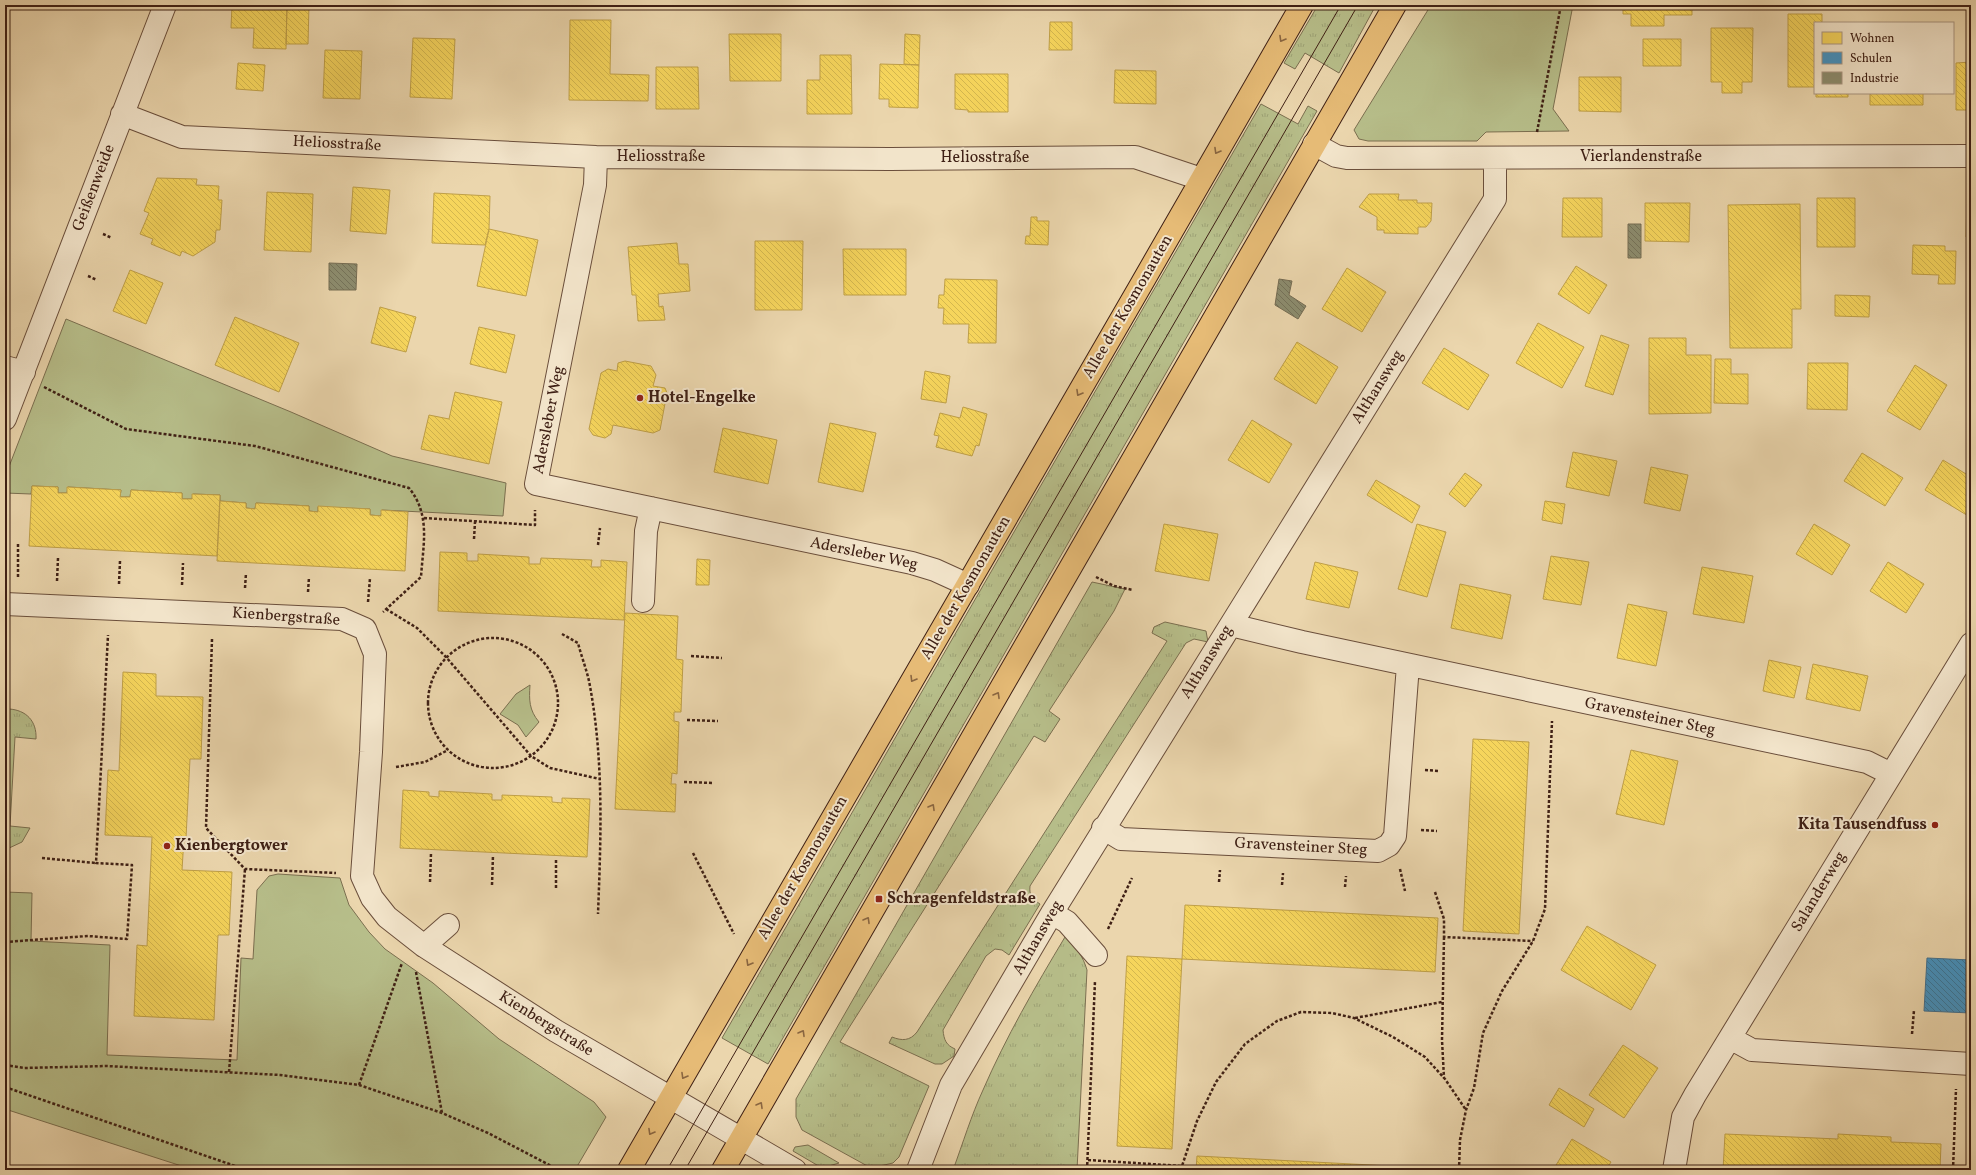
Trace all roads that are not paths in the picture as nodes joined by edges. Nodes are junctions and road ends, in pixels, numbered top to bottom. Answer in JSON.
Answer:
{"nodes":[{"id":1,"x":165,"y":5,"type":"edge"},
{"id":2,"x":1302,"y":5,"type":"edge"},
{"id":3,"x":1395,"y":5,"type":"edge"},
{"id":4,"x":122,"y":114,"type":"junction"},
{"id":5,"x":1314,"y":144,"type":"junction"},
{"id":6,"x":1971,"y":156,"type":"edge"},
{"id":7,"x":596,"y":157,"type":"junction"},
{"id":8,"x":1494,"y":158,"type":"junction"},
{"id":9,"x":1201,"y":179,"type":"junction"},
{"id":10,"x":14,"y":370,"type":"edge"},
{"id":11,"x":5,"y":419,"type":"edge"},
{"id":12,"x":651,"y":508,"type":"junction"},
{"id":13,"x":968,"y":585,"type":"junction"},
{"id":14,"x":642,"y":601,"type":"dead end"},
{"id":15,"x":5,"y":604,"type":"edge"},
{"id":16,"x":1231,"y":625,"type":"junction"},
{"id":17,"x":1971,"y":644,"type":"edge"},
{"id":18,"x":1408,"y":665,"type":"junction"},
{"id":19,"x":1891,"y":774,"type":"junction"},
{"id":20,"x":1103,"y":828,"type":"junction"},
{"id":21,"x":1052,"y":913,"type":"junction"},
{"id":22,"x":448,"y":925,"type":"dead end"},
{"id":23,"x":420,"y":955,"type":"junction"},
{"id":24,"x":1096,"y":955,"type":"road end"},
{"id":25,"x":1730,"y":1038,"type":"junction"},
{"id":26,"x":1971,"y":1064,"type":"edge"},
{"id":27,"x":671,"y":1098,"type":"junction"},
{"id":28,"x":741,"y":1139,"type":"junction"},
{"id":29,"x":629,"y":1170,"type":"edge"},
{"id":30,"x":723,"y":1170,"type":"edge"},
{"id":31,"x":795,"y":1170,"type":"edge"},
{"id":32,"x":918,"y":1170,"type":"edge"},
{"id":33,"x":1674,"y":1170,"type":"edge"}],
"edges":[{"from":1,"to":4,"type":"street","name":"Geißenweide"},
{"from":2,"to":9,"type":"main road","name":"Allee der Kosmonauten","one_way":true},
{"from":3,"to":5,"type":"main road"},
{"from":4,"to":7,"type":"street","name":"Heliosstraße"},
{"from":4,"to":10,"type":"street","name":"Geißenweide"},
{"from":5,"to":8,"type":"street","name":"Vierlandenstraße"},
{"from":28,"to":5,"type":"main road","one_way":true},
{"from":6,"to":8,"type":"street","name":"Vierlandenstraße"},
{"from":7,"to":9,"type":"street","name":"Heliosstraße"},
{"from":7,"to":12,"type":"street","name":"Adersleber Weg"},
{"from":8,"to":16,"type":"street","name":"Althansweg"},
{"from":9,"to":13,"type":"main road","name":"Allee der Kosmonauten","one_way":true},
{"from":10,"to":11,"type":"street","name":"Geißenweide"},
{"from":12,"to":13,"type":"street","name":"Adersleber Weg"},
{"from":12,"to":14,"type":"street"},
{"from":13,"to":27,"type":"main road","name":"Allee der Kosmonauten","one_way":true},
{"from":15,"to":23,"type":"street","name":"Kienbergstraße"},
{"from":16,"to":18,"type":"street","name":"Gravensteiner Steg"},
{"from":16,"to":20,"type":"street","name":"Althansweg"},
{"from":17,"to":19,"type":"street","name":"Salanderweg"},
{"from":18,"to":19,"type":"street","name":"Gravensteiner Steg"},
{"from":18,"to":20,"type":"street","name":"Gravensteiner Steg"},
{"from":19,"to":25,"type":"street","name":"Salanderweg"},
{"from":20,"to":21,"type":"street","name":"Althansweg"},
{"from":21,"to":24,"type":"street"},
{"from":21,"to":32,"type":"street","name":"Althansweg"},
{"from":22,"to":23,"type":"street"},
{"from":23,"to":27,"type":"street","name":"Kienbergstraße"},
{"from":25,"to":26,"type":"street"},
{"from":25,"to":33,"type":"street","name":"Salanderweg"},
{"from":27,"to":28,"type":"street","name":"Kienbergstraße"},
{"from":27,"to":29,"type":"main road","name":"Allee der Kosmonauten","one_way":true},
{"from":28,"to":30,"type":"main road"},
{"from":28,"to":31,"type":"street","name":"Kienbergstraße"}]}
